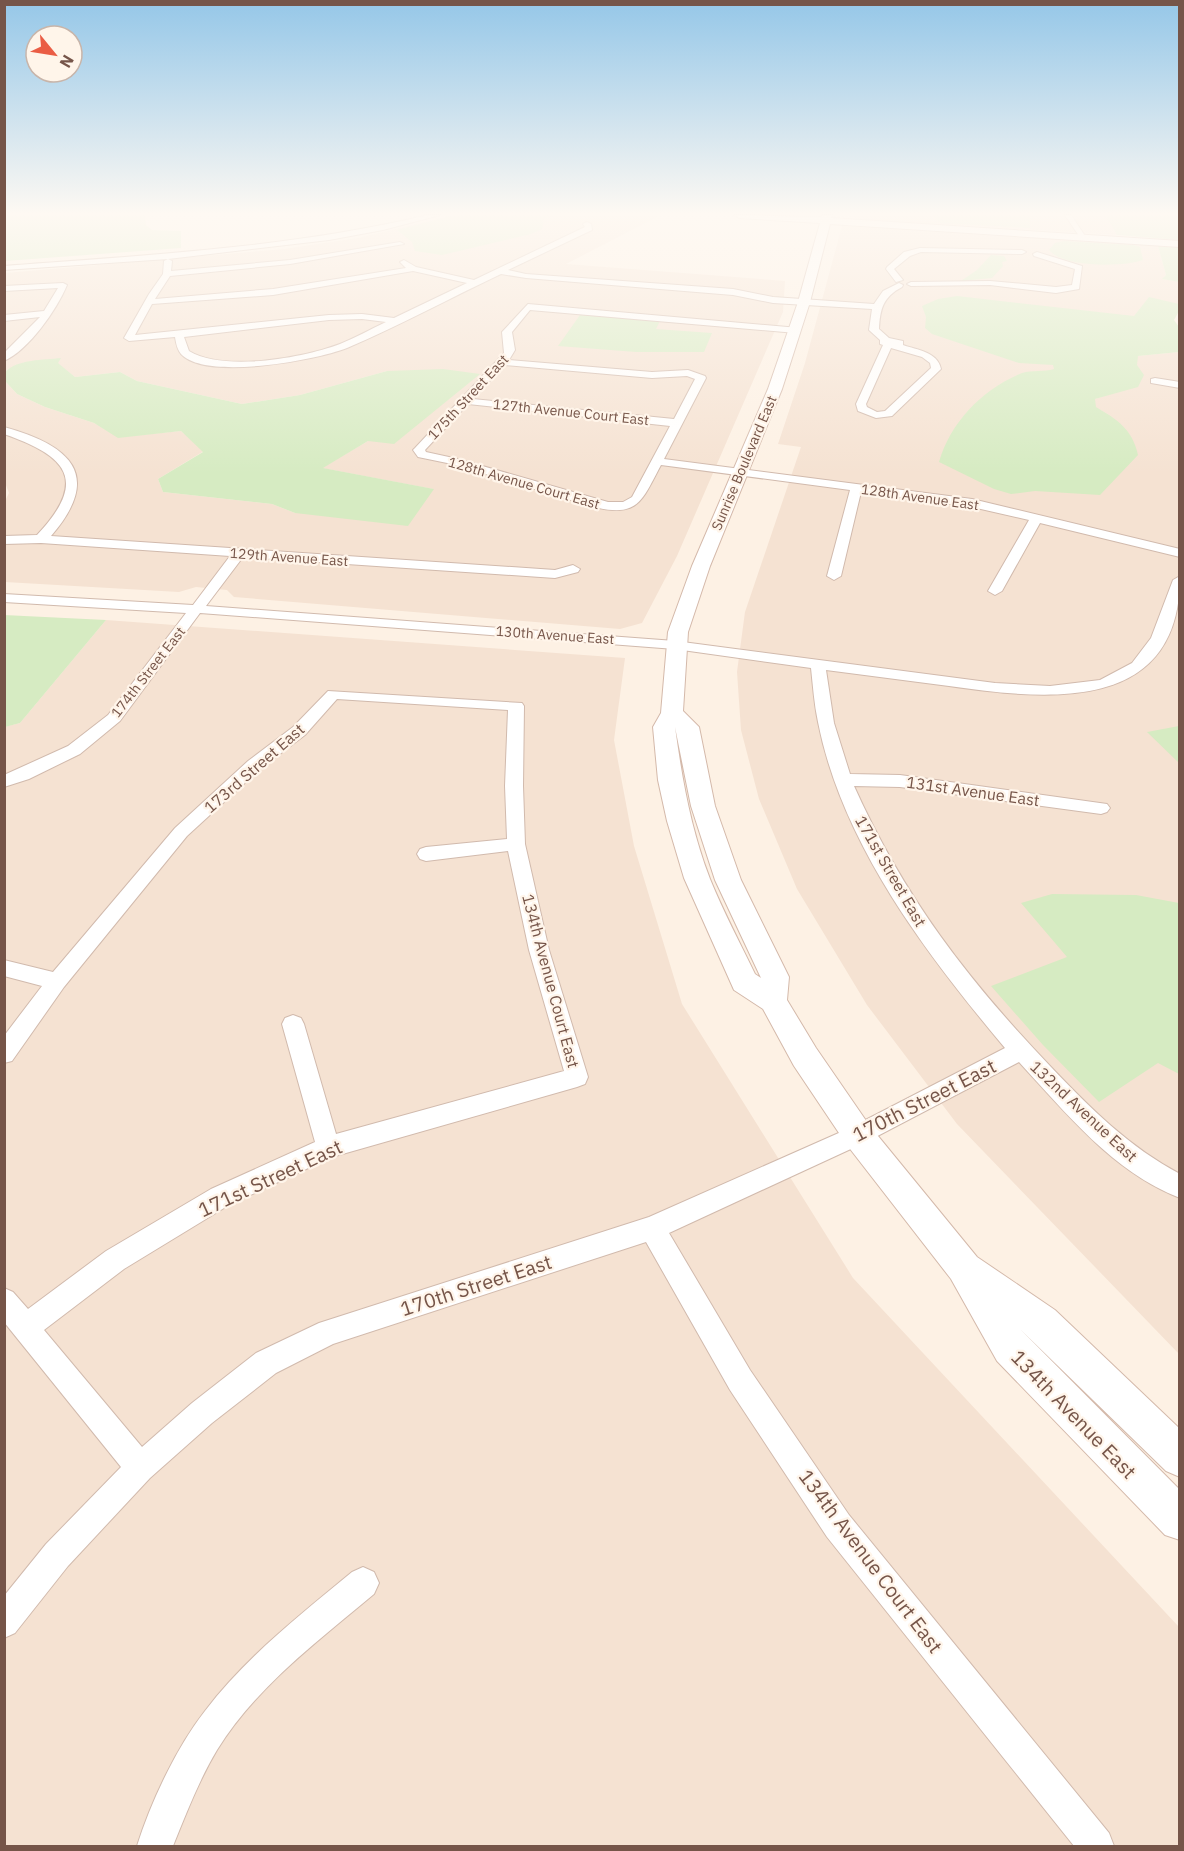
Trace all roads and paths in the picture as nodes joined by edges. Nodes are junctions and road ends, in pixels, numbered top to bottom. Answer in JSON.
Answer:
{"nodes":[{"id":1,"x":55,"y":301,"type":"edge"},
{"id":2,"x":158,"y":301,"type":"edge"},
{"id":3,"x":437,"y":301,"type":"edge"},
{"id":4,"x":794,"y":301,"type":"edge"},
{"id":5,"x":879,"y":301,"type":"edge"},
{"id":6,"x":150,"y":302,"type":"joint"},
{"id":7,"x":804,"y":302,"type":"junction"},
{"id":8,"x":876,"y":307,"type":"junction"},
{"id":9,"x":45,"y":314,"type":"junction"},
{"id":10,"x":4,"y":318,"type":"edge"},
{"id":11,"x":396,"y":321,"type":"junction"},
{"id":12,"x":795,"y":330,"type":"junction"},
{"id":13,"x":179,"y":334,"type":"junction"},
{"id":14,"x":891,"y":343,"type":"junction"},
{"id":15,"x":4,"y":358,"type":"edge"},
{"id":16,"x":501,"y":362,"type":"junction"},
{"id":17,"x":1155,"y":381,"type":"dead end"},
{"id":18,"x":1179,"y":385,"type":"edge"},
{"id":19,"x":465,"y":401,"type":"junction"},
{"id":20,"x":677,"y":423,"type":"junction"},
{"id":21,"x":4,"y":430,"type":"edge"},
{"id":22,"x":422,"y":455,"type":"joint"},
{"id":23,"x":657,"y":462,"type":"junction"},
{"id":24,"x":741,"y":473,"type":"junction"},
{"id":25,"x":856,"y":488,"type":"junction"},
{"id":26,"x":1037,"y":518,"type":"junction"},
{"id":27,"x":41,"y":539,"type":"junction"},
{"id":28,"x":4,"y":540,"type":"edge"},
{"id":29,"x":1179,"y":553,"type":"edge"},
{"id":30,"x":238,"y":554,"type":"junction"},
{"id":31,"x":573,"y":569,"type":"dead end"},
{"id":32,"x":834,"y":576,"type":"dead end"},
{"id":33,"x":1179,"y":580,"type":"edge"},
{"id":34,"x":994,"y":591,"type":"dead end"},
{"id":35,"x":4,"y":598,"type":"edge"},
{"id":36,"x":197,"y":609,"type":"junction"},
{"id":37,"x":1173,"y":623,"type":"edge"},
{"id":38,"x":675,"y":645,"type":"junction"},
{"id":39,"x":818,"y":665,"type":"junction"},
{"id":40,"x":516,"y":706,"type":"joint"},
{"id":41,"x":844,"y":780,"type":"junction"},
{"id":42,"x":4,"y":781,"type":"edge"},
{"id":43,"x":1101,"y":808,"type":"dead end"},
{"id":44,"x":516,"y":844,"type":"junction"},
{"id":45,"x":426,"y":854,"type":"dead end"},
{"id":46,"x":4,"y":968,"type":"edge"},
{"id":47,"x":57,"y":981,"type":"junction"},
{"id":48,"x":293,"y":1024,"type":"dead end"},
{"id":49,"x":1020,"y":1051,"type":"junction"},
{"id":50,"x":4,"y":1054,"type":"edge"},
{"id":51,"x":577,"y":1077,"type":"joint"},
{"id":52,"x":858,"y":1135,"type":"junction"},
{"id":53,"x":328,"y":1148,"type":"junction"},
{"id":54,"x":1179,"y":1187,"type":"edge"},
{"id":55,"x":652,"y":1228,"type":"junction"},
{"id":56,"x":963,"y":1267,"type":"junction"},
{"id":57,"x":4,"y":1301,"type":"edge"},
{"id":58,"x":25,"y":1328,"type":"junction"},
{"id":59,"x":1179,"y":1457,"type":"edge"},
{"id":60,"x":140,"y":1468,"type":"junction"},
{"id":61,"x":1179,"y":1520,"type":"edge"},
{"id":62,"x":363,"y":1583,"type":"dead end"},
{"id":63,"x":4,"y":1622,"type":"edge"},
{"id":64,"x":155,"y":1846,"type":"edge"},
{"id":65,"x":1096,"y":1846,"type":"edge"}],
"edges":[{"from":1,"to":9,"type":"street"},
{"from":2,"to":6,"type":"street"},
{"from":3,"to":11,"type":"street"},
{"from":4,"to":7,"type":"street"},
{"from":5,"to":8,"type":"street"},
{"from":6,"to":13,"type":"street"},
{"from":7,"to":8,"type":"street"},
{"from":7,"to":12,"type":"street","name":"Sunrise Boulevard East"},
{"from":8,"to":14,"type":"street"},
{"from":9,"to":10,"type":"street"},
{"from":9,"to":15,"type":"street"},
{"from":11,"to":13,"type":"street"},
{"from":11,"to":13,"type":"street"},
{"from":12,"to":16,"type":"street","name":"175th Street East"},
{"from":12,"to":24,"type":"street","name":"Sunrise Boulevard East"},
{"from":14,"to":14,"type":"street"},
{"from":16,"to":19,"type":"street","name":"175th Street East"},
{"from":16,"to":20,"type":"street"},
{"from":17,"to":18,"type":"street"},
{"from":19,"to":20,"type":"street","name":"127th Avenue Court East"},
{"from":19,"to":22,"type":"street","name":"175th Street East"},
{"from":20,"to":23,"type":"street"},
{"from":21,"to":27,"type":"street"},
{"from":22,"to":23,"type":"street","name":"128th Avenue Court East"},
{"from":23,"to":24,"type":"street","name":"128th Avenue East"},
{"from":24,"to":25,"type":"street","name":"128th Avenue East"},
{"from":24,"to":38,"type":"street","name":"Sunrise Boulevard East"},
{"from":25,"to":26,"type":"street","name":"128th Avenue East"},
{"from":25,"to":32,"type":"street"},
{"from":26,"to":29,"type":"street","name":"128th Avenue East"},
{"from":26,"to":34,"type":"street"},
{"from":27,"to":28,"type":"street","name":"129th Avenue East"},
{"from":27,"to":30,"type":"street","name":"129th Avenue East"},
{"from":30,"to":31,"type":"street","name":"129th Avenue East"},
{"from":30,"to":36,"type":"street","name":"174th Street East"},
{"from":33,"to":37,"type":"street","name":"130th Avenue East"},
{"from":35,"to":36,"type":"street","name":"130th Avenue East"},
{"from":36,"to":38,"type":"street","name":"130th Avenue East"},
{"from":36,"to":42,"type":"street","name":"174th Street East"},
{"from":37,"to":39,"type":"street","name":"130th Avenue East"},
{"from":38,"to":39,"type":"street","name":"130th Avenue East"},
{"from":38,"to":52,"type":"street","name":"Sunrise Boulevard East"},
{"from":39,"to":41,"type":"street","name":"171st Street East"},
{"from":40,"to":44,"type":"street","name":"134th Avenue Court East"},
{"from":40,"to":47,"type":"street","name":"173rd Street East"},
{"from":41,"to":43,"type":"street","name":"131st Avenue East"},
{"from":41,"to":49,"type":"street","name":"171st Street East"},
{"from":44,"to":45,"type":"street"},
{"from":44,"to":51,"type":"street","name":"134th Avenue Court East"},
{"from":46,"to":47,"type":"street"},
{"from":47,"to":50,"type":"street","name":"173rd Street East"},
{"from":48,"to":53,"type":"street"},
{"from":49,"to":52,"type":"street","name":"170th Street East"},
{"from":49,"to":54,"type":"street","name":"132nd Avenue East"},
{"from":51,"to":53,"type":"street","name":"171st Street East"},
{"from":52,"to":55,"type":"street","name":"170th Street East"},
{"from":52,"to":56,"type":"street","name":"134th Avenue East"},
{"from":53,"to":58,"type":"street","name":"171st Street East"},
{"from":55,"to":60,"type":"street","name":"170th Street East"},
{"from":55,"to":65,"type":"street","name":"134th Avenue Court East"},
{"from":56,"to":59,"type":"street","name":"134th Avenue East"},
{"from":56,"to":61,"type":"street","name":"134th Avenue East"},
{"from":57,"to":58,"type":"street"},
{"from":58,"to":60,"type":"street"},
{"from":60,"to":63,"type":"street","name":"170th Street East"},
{"from":62,"to":64,"type":"street"}]}
